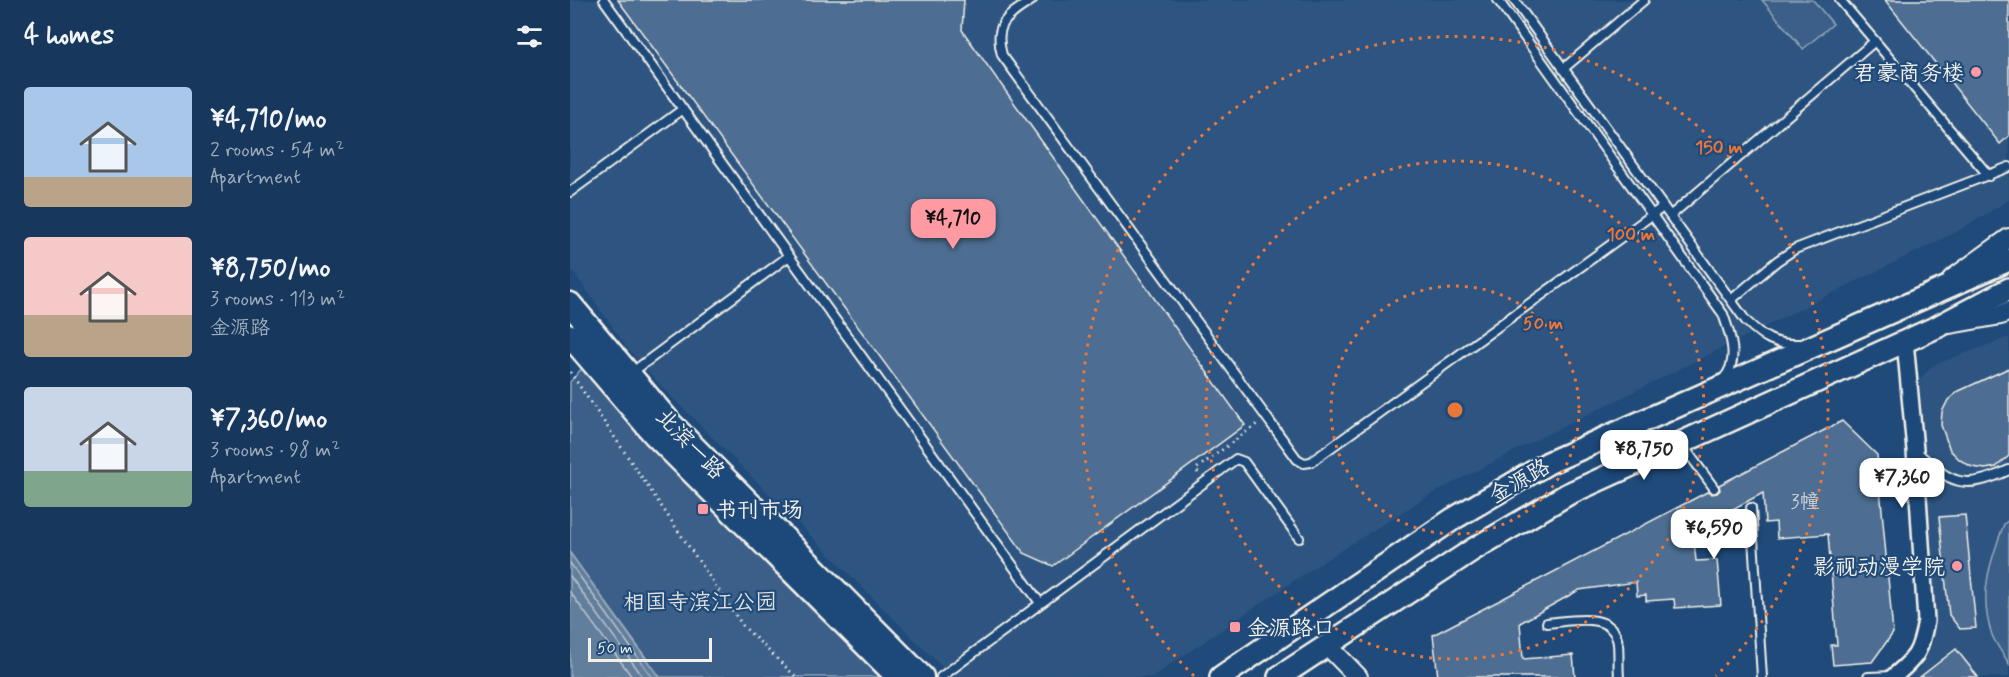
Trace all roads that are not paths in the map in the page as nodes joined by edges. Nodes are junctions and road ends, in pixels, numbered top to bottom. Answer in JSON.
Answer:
{"nodes":[{"id":1,"x":604,"y":0,"type":"edge"},
{"id":2,"x":1032,"y":0,"type":"edge"},
{"id":3,"x":1498,"y":0,"type":"edge"},
{"id":4,"x":1514,"y":0,"type":"edge"},
{"id":5,"x":1644,"y":0,"type":"edge"},
{"id":6,"x":1840,"y":0,"type":"edge"},
{"id":7,"x":1875,"y":41,"type":"junction"},
{"id":8,"x":1563,"y":69,"type":"junction"},
{"id":9,"x":683,"y":109,"type":"junction"},
{"id":10,"x":2009,"y":167,"type":"edge"},
{"id":11,"x":1989,"y":176,"type":"junction"},
{"id":12,"x":570,"y":192,"type":"edge"},
{"id":13,"x":1663,"y":207,"type":"junction"},
{"id":14,"x":1652,"y":215,"type":"junction"},
{"id":15,"x":1670,"y":216,"type":"junction"},
{"id":16,"x":2009,"y":238,"type":"edge"},
{"id":17,"x":789,"y":256,"type":"junction"},
{"id":18,"x":2009,"y":260,"type":"edge"},
{"id":19,"x":2009,"y":289,"type":"edge"},
{"id":20,"x":1924,"y":298,"type":"junction"},
{"id":21,"x":1731,"y":300,"type":"junction"},
{"id":22,"x":570,"y":304,"type":"edge"},
{"id":23,"x":2009,"y":311,"type":"edge"},
{"id":24,"x":1939,"y":326,"type":"junction"},
{"id":25,"x":570,"y":336,"type":"edge"},
{"id":26,"x":1905,"y":341,"type":"junction"},
{"id":27,"x":1818,"y":344,"type":"junction"},
{"id":28,"x":628,"y":375,"type":"junction"},
{"id":29,"x":1714,"y":388,"type":"junction"},
{"id":30,"x":1680,"y":443,"type":"junction"},
{"id":31,"x":1915,"y":450,"type":"junction"},
{"id":32,"x":2009,"y":470,"type":"edge"},
{"id":33,"x":1714,"y":488,"type":"dead end"},
{"id":34,"x":1751,"y":508,"type":"dead end"},
{"id":35,"x":1299,"y":538,"type":"dead end"},
{"id":36,"x":1041,"y":603,"type":"junction"},
{"id":37,"x":1547,"y":623,"type":"dead end"},
{"id":38,"x":1327,"y":645,"type":"junction"},
{"id":39,"x":1893,"y":676,"type":"edge"},
{"id":40,"x":898,"y":677,"type":"edge"},
{"id":41,"x":922,"y":677,"type":"edge"},
{"id":42,"x":941,"y":677,"type":"edge"},
{"id":43,"x":1221,"y":677,"type":"edge"},
{"id":44,"x":1280,"y":677,"type":"edge"},
{"id":45,"x":1358,"y":677,"type":"edge"},
{"id":46,"x":1619,"y":677,"type":"edge"},
{"id":47,"x":1762,"y":677,"type":"edge"},
{"id":48,"x":1868,"y":677,"type":"edge"}],
"edges":[{"from":1,"to":9,"type":"lane"},
{"from":2,"to":14,"type":"lane"},
{"from":3,"to":14,"type":"lane"},
{"from":4,"to":8,"type":"lane"},
{"from":5,"to":8,"type":"lane"},
{"from":6,"to":7,"type":"lane"},
{"from":7,"to":11,"type":"lane"},
{"from":7,"to":15,"type":"lane"},
{"from":8,"to":13,"type":"lane"},
{"from":9,"to":12,"type":"lane"},
{"from":9,"to":17,"type":"lane"},
{"from":10,"to":11,"type":"lane"},
{"from":11,"to":21,"type":"lane"},
{"from":13,"to":14,"type":"lane"},
{"from":13,"to":15,"type":"lane"},
{"from":14,"to":29,"type":"lane"},
{"from":15,"to":21,"type":"lane"},
{"from":16,"to":20,"type":"street"},
{"from":17,"to":28,"type":"lane"},
{"from":17,"to":36,"type":"lane"},
{"from":18,"to":20,"type":"main road","name":"金源路"},
{"from":19,"to":24,"type":"main road","name":"金源路"},
{"from":20,"to":27,"type":"main road","name":"金源路"},
{"from":21,"to":27,"type":"lane"},
{"from":22,"to":28,"type":"main road","name":"北滨一路"},
{"from":23,"to":24,"type":"street"},
{"from":24,"to":26,"type":"main road","name":"金源路"},
{"from":25,"to":40,"type":"main road","name":"北滨一路"},
{"from":26,"to":30,"type":"main road","name":"金源路"},
{"from":26,"to":31,"type":"street"},
{"from":27,"to":29,"type":"main road","name":"金源路"},
{"from":28,"to":41,"type":"main road","name":"北滨一路"},
{"from":29,"to":43,"type":"main road","name":"金源路"},
{"from":30,"to":33,"type":"lane"},
{"from":30,"to":38,"type":"main road","name":"金源路"},
{"from":31,"to":32,"type":"lane"},
{"from":31,"to":39,"type":"street"},
{"from":34,"to":47,"type":"lane"},
{"from":35,"to":36,"type":"lane"},
{"from":36,"to":42,"type":"lane"},
{"from":37,"to":46,"type":"lane"},
{"from":38,"to":44,"type":"main road","name":"金源路"},
{"from":38,"to":45,"type":"street"},
{"from":39,"to":48,"type":"lane"}]}
